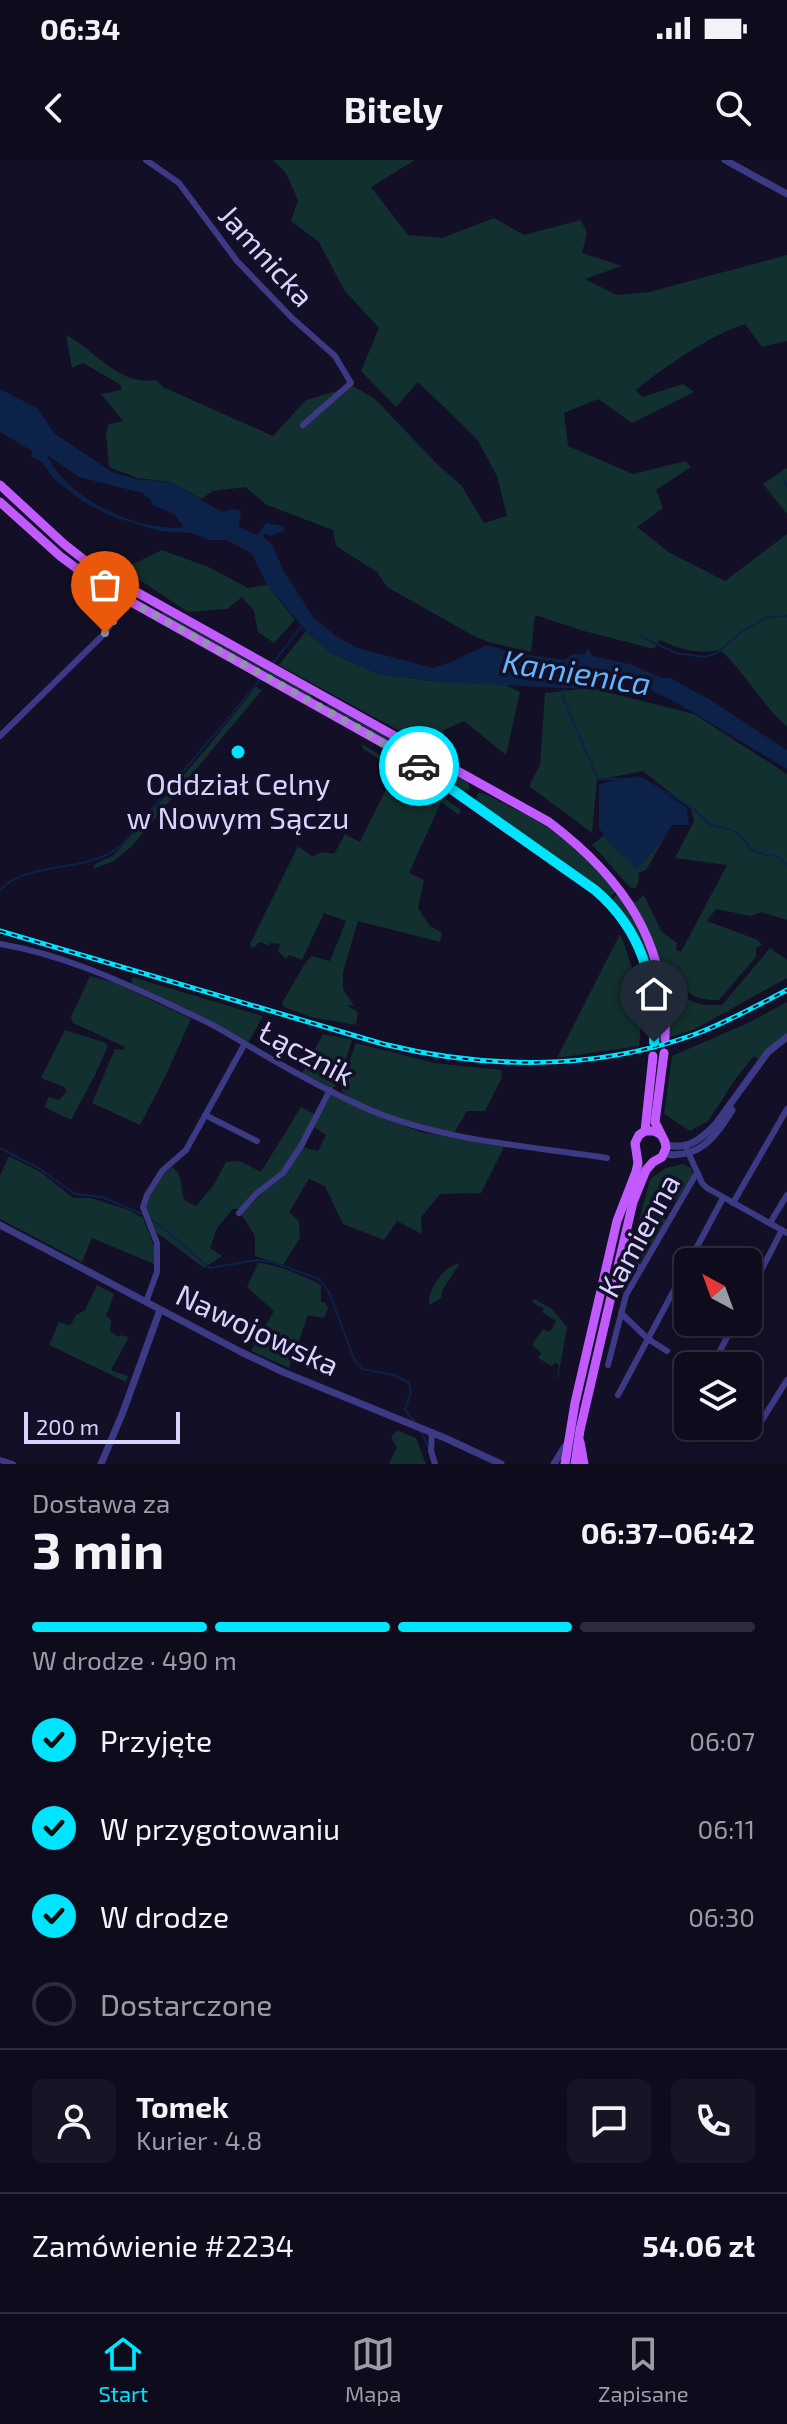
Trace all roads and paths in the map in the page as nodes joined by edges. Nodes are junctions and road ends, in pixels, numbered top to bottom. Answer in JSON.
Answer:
{"nodes":[{"id":1,"x":146,"y":160,"type":"edge"},
{"id":2,"x":725,"y":160,"type":"edge"},
{"id":3,"x":787,"y":194,"type":"edge"},
{"id":4,"x":303,"y":425,"type":"dead end"},
{"id":5,"x":0,"y":485,"type":"edge"},
{"id":6,"x":0,"y":502,"type":"edge"},
{"id":7,"x":24,"y":507,"type":"junction"},
{"id":8,"x":15,"y":516,"type":"junction"},
{"id":9,"x":130,"y":595,"type":"junction"},
{"id":10,"x":160,"y":605,"type":"junction"},
{"id":11,"x":154,"y":615,"type":"junction"},
{"id":12,"x":0,"y":736,"type":"edge"},
{"id":13,"x":478,"y":783,"type":"junction"},
{"id":14,"x":468,"y":800,"type":"junction"},
{"id":15,"x":0,"y":944,"type":"edge"},
{"id":16,"x":787,"y":1037,"type":"edge"},
{"id":17,"x":665,"y":1039,"type":"dead end"},
{"id":18,"x":654,"y":1042,"type":"dead end"},
{"id":19,"x":244,"y":1045,"type":"junction"},
{"id":20,"x":664,"y":1053,"type":"dead end"},
{"id":21,"x":653,"y":1056,"type":"dead end"},
{"id":22,"x":330,"y":1090,"type":"junction"},
{"id":23,"x":787,"y":1109,"type":"edge"},
{"id":24,"x":205,"y":1115,"type":"junction"},
{"id":25,"x":645,"y":1131,"type":"junction"},
{"id":26,"x":660,"y":1134,"type":"junction"},
{"id":27,"x":257,"y":1141,"type":"dead end"},
{"id":28,"x":665,"y":1150,"type":"junction"},
{"id":29,"x":687,"y":1150,"type":"junction"},
{"id":30,"x":637,"y":1155,"type":"junction"},
{"id":31,"x":607,"y":1158,"type":"dead end"},
{"id":32,"x":653,"y":1162,"type":"junction"},
{"id":33,"x":698,"y":1174,"type":"junction"},
{"id":34,"x":787,"y":1195,"type":"edge"},
{"id":35,"x":723,"y":1198,"type":"junction"},
{"id":36,"x":733,"y":1203,"type":"junction"},
{"id":37,"x":239,"y":1213,"type":"dead end"},
{"id":38,"x":770,"y":1223,"type":"junction"},
{"id":39,"x":0,"y":1225,"type":"edge"},
{"id":40,"x":785,"y":1231,"type":"edge"},
{"id":41,"x":696,"y":1248,"type":"edge"},
{"id":42,"x":620,"y":1256,"type":"junction"},
{"id":43,"x":641,"y":1268,"type":"junction"},
{"id":44,"x":762,"y":1271,"type":"edge"},
{"id":45,"x":674,"y":1290,"type":"edge"},
{"id":46,"x":146,"y":1302,"type":"junction"},
{"id":47,"x":160,"y":1310,"type":"junction"},
{"id":48,"x":621,"y":1313,"type":"junction"},
{"id":49,"x":648,"y":1339,"type":"junction"},
{"id":50,"x":667,"y":1351,"type":"dead end"},
{"id":51,"x":608,"y":1365,"type":"dead end"},
{"id":52,"x":787,"y":1380,"type":"edge"},
{"id":53,"x":618,"y":1395,"type":"dead end"},
{"id":54,"x":762,"y":1420,"type":"edge"},
{"id":55,"x":432,"y":1432,"type":"junction"},
{"id":56,"x":579,"y":1434,"type":"junction"},
{"id":57,"x":568,"y":1441,"type":"junction"},
{"id":58,"x":0,"y":1460,"type":"edge"},
{"id":59,"x":13,"y":1464,"type":"edge"},
{"id":60,"x":101,"y":1464,"type":"edge"},
{"id":61,"x":435,"y":1464,"type":"edge"},
{"id":62,"x":501,"y":1464,"type":"edge"},
{"id":63,"x":554,"y":1464,"type":"edge"},
{"id":64,"x":565,"y":1464,"type":"edge"},
{"id":65,"x":575,"y":1464,"type":"edge"},
{"id":66,"x":584,"y":1464,"type":"edge"}],
"edges":[{"from":1,"to":4,"type":"street","name":"Jamnicka"},
{"from":2,"to":3,"type":"street"},
{"from":5,"to":7,"type":"main road"},
{"from":6,"to":8,"type":"main road"},
{"from":7,"to":8,"type":"main road"},
{"from":7,"to":9,"type":"main road"},
{"from":8,"to":9,"type":"main road"},
{"from":9,"to":10,"type":"main road"},
{"from":9,"to":11,"type":"main road"},
{"from":9,"to":12,"type":"street"},
{"from":10,"to":11,"type":"main road"},
{"from":10,"to":13,"type":"main road"},
{"from":11,"to":14,"type":"main road"},
{"from":13,"to":14,"type":"main road"},
{"from":13,"to":17,"type":"main road"},
{"from":14,"to":18,"type":"main road"},
{"from":15,"to":19,"type":"street","name":"Łącznik"},
{"from":16,"to":29,"type":"street","name":"Kamienna"},
{"from":19,"to":22,"type":"street","name":"Łącznik"},
{"from":19,"to":24,"type":"street"},
{"from":20,"to":26,"type":"main road"},
{"from":21,"to":25,"type":"main road"},
{"from":22,"to":31,"type":"street","name":"Łącznik"},
{"from":22,"to":37,"type":"street"},
{"from":23,"to":36,"type":"street"},
{"from":24,"to":27,"type":"street"},
{"from":24,"to":46,"type":"street"},
{"from":25,"to":26,"type":"main road"},
{"from":25,"to":30,"type":"main road"},
{"from":26,"to":28,"type":"main road"},
{"from":28,"to":29,"type":"street","name":"Kamienna"},
{"from":28,"to":32,"type":"main road"},
{"from":29,"to":33,"type":"street"},
{"from":30,"to":32,"type":"main road"},
{"from":30,"to":57,"type":"main road"},
{"from":32,"to":42,"type":"main road"},
{"from":33,"to":35,"type":"street"},
{"from":33,"to":43,"type":"street","name":"Kamienna"},
{"from":34,"to":38,"type":"street"},
{"from":35,"to":36,"type":"street"},
{"from":35,"to":41,"type":"street"},
{"from":36,"to":38,"type":"street"},
{"from":38,"to":40,"type":"street"},
{"from":39,"to":46,"type":"street","name":"Nawojowska"},
{"from":40,"to":44,"type":"street"},
{"from":42,"to":43,"type":"street"},
{"from":42,"to":56,"type":"main road"},
{"from":43,"to":48,"type":"street","name":"Kamienna"},
{"from":45,"to":49,"type":"street"},
{"from":46,"to":47,"type":"street","name":"Nawojowska"},
{"from":47,"to":55,"type":"street","name":"Nawojowska"},
{"from":47,"to":60,"type":"street"},
{"from":48,"to":49,"type":"street"},
{"from":48,"to":51,"type":"street","name":"Kamienna"},
{"from":49,"to":50,"type":"street"},
{"from":49,"to":53,"type":"street"},
{"from":52,"to":54,"type":"street"},
{"from":55,"to":61,"type":"street"},
{"from":55,"to":62,"type":"street","name":"Nawojowska"},
{"from":56,"to":65,"type":"main road"},
{"from":56,"to":66,"type":"main road"},
{"from":57,"to":63,"type":"street"},
{"from":57,"to":64,"type":"main road"},
{"from":58,"to":59,"type":"street"}]}
